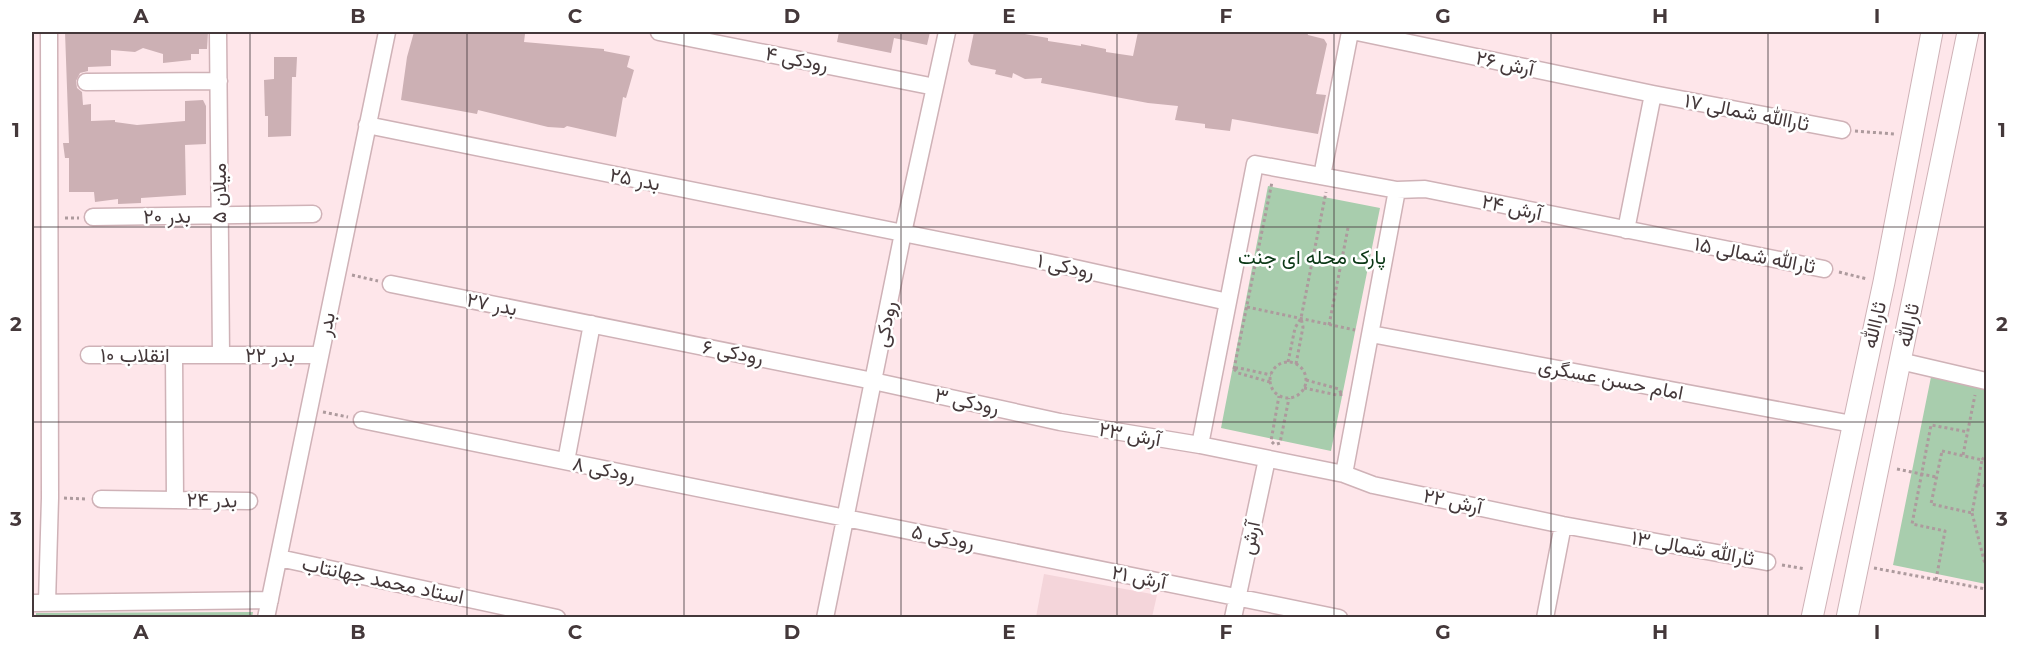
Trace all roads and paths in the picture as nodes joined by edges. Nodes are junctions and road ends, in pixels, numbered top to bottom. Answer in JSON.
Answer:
{"nodes":[{"id":1,"x":49,"y":32,"type":"edge"},
{"id":2,"x":218,"y":32,"type":"edge"},
{"id":3,"x":387,"y":32,"type":"edge"},
{"id":4,"x":659,"y":32,"type":"edge"},
{"id":5,"x":947,"y":32,"type":"edge"},
{"id":6,"x":1350,"y":32,"type":"edge"},
{"id":7,"x":1357,"y":32,"type":"edge"},
{"id":8,"x":1932,"y":32,"type":"edge"},
{"id":9,"x":1968,"y":32,"type":"edge"},
{"id":10,"x":219,"y":81,"type":"junction"},
{"id":11,"x":86,"y":82,"type":"dead end"},
{"id":12,"x":935,"y":87,"type":"junction"},
{"id":13,"x":1653,"y":94,"type":"junction"},
{"id":14,"x":367,"y":125,"type":"junction"},
{"id":15,"x":1842,"y":129,"type":"joint"},
{"id":16,"x":1911,"y":135,"type":"junction"},
{"id":17,"x":1272,"y":182,"type":"dead end"},
{"id":18,"x":1323,"y":184,"type":"junction"},
{"id":19,"x":1397,"y":190,"type":"junction"},
{"id":20,"x":313,"y":214,"type":"dead end"},
{"id":21,"x":220,"y":215,"type":"junction"},
{"id":22,"x":93,"y":217,"type":"joint"},
{"id":23,"x":49,"y":218,"type":"junction"},
{"id":24,"x":1348,"y":228,"type":"dead end"},
{"id":25,"x":1626,"y":230,"type":"junction"},
{"id":26,"x":903,"y":233,"type":"junction"},
{"id":27,"x":1824,"y":269,"type":"joint"},
{"id":28,"x":337,"y":273,"type":"junction"},
{"id":29,"x":1884,"y":282,"type":"junction"},
{"id":30,"x":391,"y":284,"type":"joint"},
{"id":31,"x":1228,"y":303,"type":"junction"},
{"id":32,"x":1246,"y":307,"type":"junction"},
{"id":33,"x":1301,"y":318,"type":"junction"},
{"id":34,"x":592,"y":324,"type":"junction"},
{"id":35,"x":1329,"y":324,"type":"junction"},
{"id":36,"x":1371,"y":334,"type":"junction"},
{"id":37,"x":89,"y":355,"type":"dead end"},
{"id":38,"x":174,"y":355,"type":"junction"},
{"id":39,"x":221,"y":355,"type":"junction"},
{"id":40,"x":320,"y":355,"type":"junction"},
{"id":41,"x":1900,"y":361,"type":"junction"},
{"id":42,"x":1288,"y":362,"type":"junction"},
{"id":43,"x":1296,"y":364,"type":"junction"},
{"id":44,"x":1234,"y":369,"type":"junction"},
{"id":45,"x":1271,"y":375,"type":"junction"},
{"id":46,"x":1306,"y":380,"type":"junction"},
{"id":47,"x":1982,"y":380,"type":"edge"},
{"id":48,"x":873,"y":381,"type":"junction"},
{"id":49,"x":1270,"y":382,"type":"junction"},
{"id":50,"x":1304,"y":388,"type":"junction"},
{"id":51,"x":1279,"y":396,"type":"junction"},
{"id":52,"x":1289,"y":398,"type":"junction"},
{"id":53,"x":309,"y":409,"type":"junction"},
{"id":54,"x":362,"y":420,"type":"joint"},
{"id":55,"x":1060,"y":422,"type":"joint"},
{"id":56,"x":1852,"y":424,"type":"junction"},
{"id":57,"x":1968,"y":432,"type":"junction"},
{"id":58,"x":1200,"y":445,"type":"junction"},
{"id":59,"x":1986,"y":454,"type":"edge"},
{"id":60,"x":1963,"y":455,"type":"junction"},
{"id":61,"x":1267,"y":459,"type":"junction"},
{"id":62,"x":1982,"y":460,"type":"junction"},
{"id":63,"x":566,"y":461,"type":"junction"},
{"id":64,"x":1879,"y":465,"type":"junction"},
{"id":65,"x":1344,"y":474,"type":"junction"},
{"id":66,"x":1921,"y":474,"type":"junction"},
{"id":67,"x":1936,"y":477,"type":"junction"},
{"id":68,"x":1977,"y":484,"type":"junction"},
{"id":69,"x":1986,"y":486,"type":"edge"},
{"id":70,"x":50,"y":498,"type":"junction"},
{"id":71,"x":101,"y":499,"type":"joint"},
{"id":72,"x":175,"y":500,"type":"junction"},
{"id":73,"x":249,"y":501,"type":"dead end"},
{"id":74,"x":1972,"y":513,"type":"junction"},
{"id":75,"x":846,"y":518,"type":"junction"},
{"id":76,"x":1563,"y":525,"type":"junction"},
{"id":77,"x":1040,"y":557,"type":"joint"},
{"id":78,"x":279,"y":558,"type":"junction"},
{"id":79,"x":1767,"y":562,"type":"joint"},
{"id":80,"x":1857,"y":565,"type":"junction"},
{"id":81,"x":1986,"y":568,"type":"edge"},
{"id":82,"x":1822,"y":573,"type":"junction"},
{"id":83,"x":1936,"y":580,"type":"junction"},
{"id":84,"x":1986,"y":589,"type":"edge"},
{"id":85,"x":1238,"y":597,"type":"junction"},
{"id":86,"x":270,"y":600,"type":"junction"},
{"id":87,"x":40,"y":603,"type":"edge"},
{"id":88,"x":266,"y":618,"type":"edge"},
{"id":89,"x":557,"y":618,"type":"edge"},
{"id":90,"x":825,"y":618,"type":"edge"},
{"id":91,"x":1233,"y":618,"type":"edge"},
{"id":92,"x":1339,"y":618,"type":"edge"},
{"id":93,"x":1545,"y":618,"type":"edge"},
{"id":94,"x":1812,"y":618,"type":"edge"},
{"id":95,"x":1847,"y":618,"type":"edge"}],
"edges":[{"from":1,"to":23,"type":"street"},
{"from":2,"to":10,"type":"street","name":"میلان ۵"},
{"from":3,"to":14,"type":"street","name":"بدر"},
{"from":4,"to":12,"type":"street","name":"رودکی ۴"},
{"from":5,"to":12,"type":"street","name":"رودکی"},
{"from":6,"to":18,"type":"street"},
{"from":7,"to":13,"type":"street","name":"آرش ۲۶"},
{"from":8,"to":16,"type":"main road","name":"ثاراالله"},
{"from":9,"to":41,"type":"main road","name":"ثارالله"},
{"from":10,"to":11,"type":"street"},
{"from":10,"to":21,"type":"street","name":"میلان ۵"},
{"from":12,"to":26,"type":"street","name":"رودکی"},
{"from":13,"to":15,"type":"street","name":"ثاراالله شمالی ۱۷"},
{"from":13,"to":25,"type":"street"},
{"from":14,"to":26,"type":"street","name":"بدر ۲۵"},
{"from":14,"to":28,"type":"street","name":"بدر"},
{"from":15,"to":16,"type":"path"},
{"from":16,"to":29,"type":"main road","name":"ثاراالله"},
{"from":17,"to":32,"type":"path"},
{"from":18,"to":19,"type":"street","name":"آرش ۲۴"},
{"from":18,"to":31,"type":"street","name":"آرش ۲۴"},
{"from":18,"to":33,"type":"path"},
{"from":19,"to":25,"type":"street","name":"آرش ۲۴"},
{"from":19,"to":36,"type":"street"},
{"from":20,"to":21,"type":"street","name":"بدر ۲۰"},
{"from":21,"to":22,"type":"street","name":"بدر ۲۰"},
{"from":21,"to":39,"type":"street","name":"میلان ۵"},
{"from":22,"to":23,"type":"path"},
{"from":23,"to":70,"type":"street"},
{"from":24,"to":35,"type":"path"},
{"from":25,"to":27,"type":"street","name":"ثارالله شمالی ۱۵"},
{"from":26,"to":31,"type":"street","name":"رودکی ۱"},
{"from":26,"to":48,"type":"street","name":"رودکی"},
{"from":27,"to":29,"type":"path","name":"ثارالله شمالی ۱۵"},
{"from":28,"to":30,"type":"path"},
{"from":28,"to":40,"type":"street","name":"بدر"},
{"from":29,"to":56,"type":"main road","name":"ثاراالله"},
{"from":30,"to":34,"type":"street","name":"بدر ۲۷"},
{"from":31,"to":32,"type":"path"},
{"from":31,"to":58,"type":"street"},
{"from":32,"to":33,"type":"path"},
{"from":32,"to":44,"type":"path"},
{"from":33,"to":35,"type":"path"},
{"from":33,"to":42,"type":"path"},
{"from":33,"to":43,"type":"path"},
{"from":34,"to":48,"type":"street","name":"رودکی ۶"},
{"from":34,"to":63,"type":"street"},
{"from":35,"to":36,"type":"path"},
{"from":36,"to":56,"type":"street","name":"امام حسن عسگری"},
{"from":36,"to":65,"type":"street"},
{"from":37,"to":38,"type":"street","name":"انقلاب ۱۰"},
{"from":38,"to":39,"type":"street","name":"انقلاب ۱۰"},
{"from":38,"to":72,"type":"street"},
{"from":39,"to":40,"type":"street","name":"بدر ۲۲"},
{"from":40,"to":53,"type":"street","name":"بدر"},
{"from":41,"to":47,"type":"street"},
{"from":41,"to":64,"type":"main road","name":"ثارالله"},
{"from":42,"to":43,"type":"path"},
{"from":42,"to":45,"type":"path"},
{"from":43,"to":46,"type":"path"},
{"from":44,"to":45,"type":"path"},
{"from":44,"to":49,"type":"path"},
{"from":45,"to":49,"type":"path"},
{"from":46,"to":50,"type":"path"},
{"from":46,"to":50,"type":"path"},
{"from":47,"to":57,"type":"path"},
{"from":48,"to":55,"type":"street","name":"رودکی ۳"},
{"from":48,"to":75,"type":"street","name":"رودکی"},
{"from":49,"to":51,"type":"path"},
{"from":50,"to":52,"type":"path"},
{"from":51,"to":52,"type":"path"},
{"from":51,"to":52,"type":"path"},
{"from":53,"to":54,"type":"path"},
{"from":53,"to":78,"type":"street","name":"بدر"},
{"from":54,"to":63,"type":"street","name":"رودکی ۸"},
{"from":55,"to":58,"type":"street","name":"آرش ۲۳"},
{"from":56,"to":82,"type":"main road","name":"ثاراالله"},
{"from":57,"to":60,"type":"path"},
{"from":57,"to":66,"type":"path"},
{"from":58,"to":61,"type":"street","name":"آرش ۲۳"},
{"from":59,"to":62,"type":"path"},
{"from":60,"to":62,"type":"path"},
{"from":60,"to":67,"type":"path"},
{"from":61,"to":65,"type":"street","name":"آرش ۲۲"},
{"from":61,"to":85,"type":"street","name":"آرش"},
{"from":62,"to":68,"type":"path"},
{"from":63,"to":75,"type":"street","name":"رودکی ۸"},
{"from":64,"to":66,"type":"path"},
{"from":64,"to":80,"type":"main road","name":"ثارالله"},
{"from":65,"to":76,"type":"street","name":"آرش ۲۲"},
{"from":66,"to":67,"type":"path"},
{"from":66,"to":83,"type":"path"},
{"from":67,"to":74,"type":"path"},
{"from":68,"to":69,"type":"path"},
{"from":68,"to":74,"type":"path"},
{"from":70,"to":71,"type":"path"},
{"from":70,"to":87,"type":"street"},
{"from":71,"to":72,"type":"street","name":"بدر ۲۴"},
{"from":72,"to":73,"type":"street","name":"بدر ۲۴"},
{"from":74,"to":81,"type":"path"},
{"from":75,"to":77,"type":"street","name":"رودکی ۵"},
{"from":75,"to":90,"type":"street","name":"رودکی"},
{"from":76,"to":79,"type":"street","name":"ثارالله شمالی ۱۳"},
{"from":76,"to":93,"type":"street"},
{"from":77,"to":85,"type":"street","name":"آرش ۲۱"},
{"from":78,"to":86,"type":"street","name":"بدر"},
{"from":78,"to":89,"type":"street","name":"استاد محمد جهانتاب"},
{"from":79,"to":82,"type":"path","name":"ثارالله شمالی ۱۳"},
{"from":80,"to":83,"type":"path"},
{"from":80,"to":95,"type":"main road","name":"ثارالله"},
{"from":82,"to":94,"type":"main road","name":"ثاراالله"},
{"from":83,"to":84,"type":"path"},
{"from":85,"to":91,"type":"street","name":"آرش"},
{"from":85,"to":92,"type":"street","name":"آرش ۲۱"},
{"from":86,"to":87,"type":"street"},
{"from":86,"to":88,"type":"street","name":"بدر"}]}
